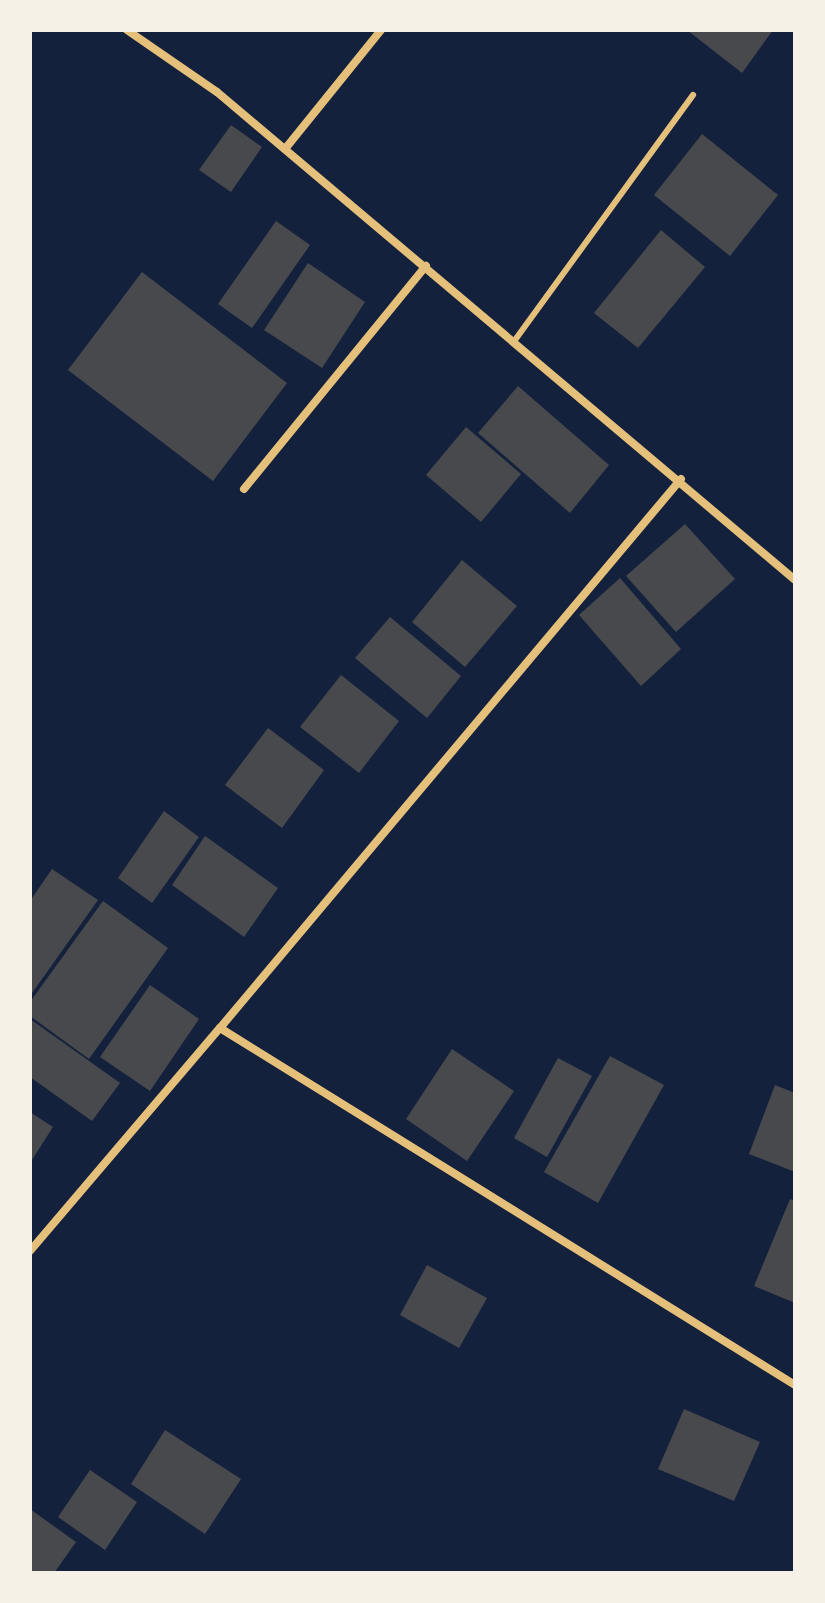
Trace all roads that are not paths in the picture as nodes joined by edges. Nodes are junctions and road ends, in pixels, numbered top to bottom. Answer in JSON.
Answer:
{"nodes":[{"id":1,"x":127,"y":30,"type":"edge"},
{"id":2,"x":381,"y":30,"type":"edge"},
{"id":3,"x":693,"y":95,"type":"dead end"},
{"id":4,"x":285,"y":149,"type":"junction"},
{"id":5,"x":426,"y":266,"type":"junction"},
{"id":6,"x":515,"y":340,"type":"junction"},
{"id":7,"x":681,"y":479,"type":"junction"},
{"id":8,"x":244,"y":489,"type":"dead end"},
{"id":9,"x":795,"y":580,"type":"edge"},
{"id":10,"x":220,"y":1028,"type":"junction"},
{"id":11,"x":30,"y":1251,"type":"edge"},
{"id":12,"x":795,"y":1385,"type":"edge"}],
"edges":[{"from":1,"to":4,"type":"street"},
{"from":2,"to":4,"type":"street"},
{"from":3,"to":6,"type":"lane"},
{"from":4,"to":5,"type":"street"},
{"from":5,"to":6,"type":"street"},
{"from":5,"to":8,"type":"street"},
{"from":6,"to":7,"type":"street"},
{"from":7,"to":9,"type":"street"},
{"from":7,"to":10,"type":"street"},
{"from":10,"to":11,"type":"street"},
{"from":10,"to":12,"type":"street"}]}
